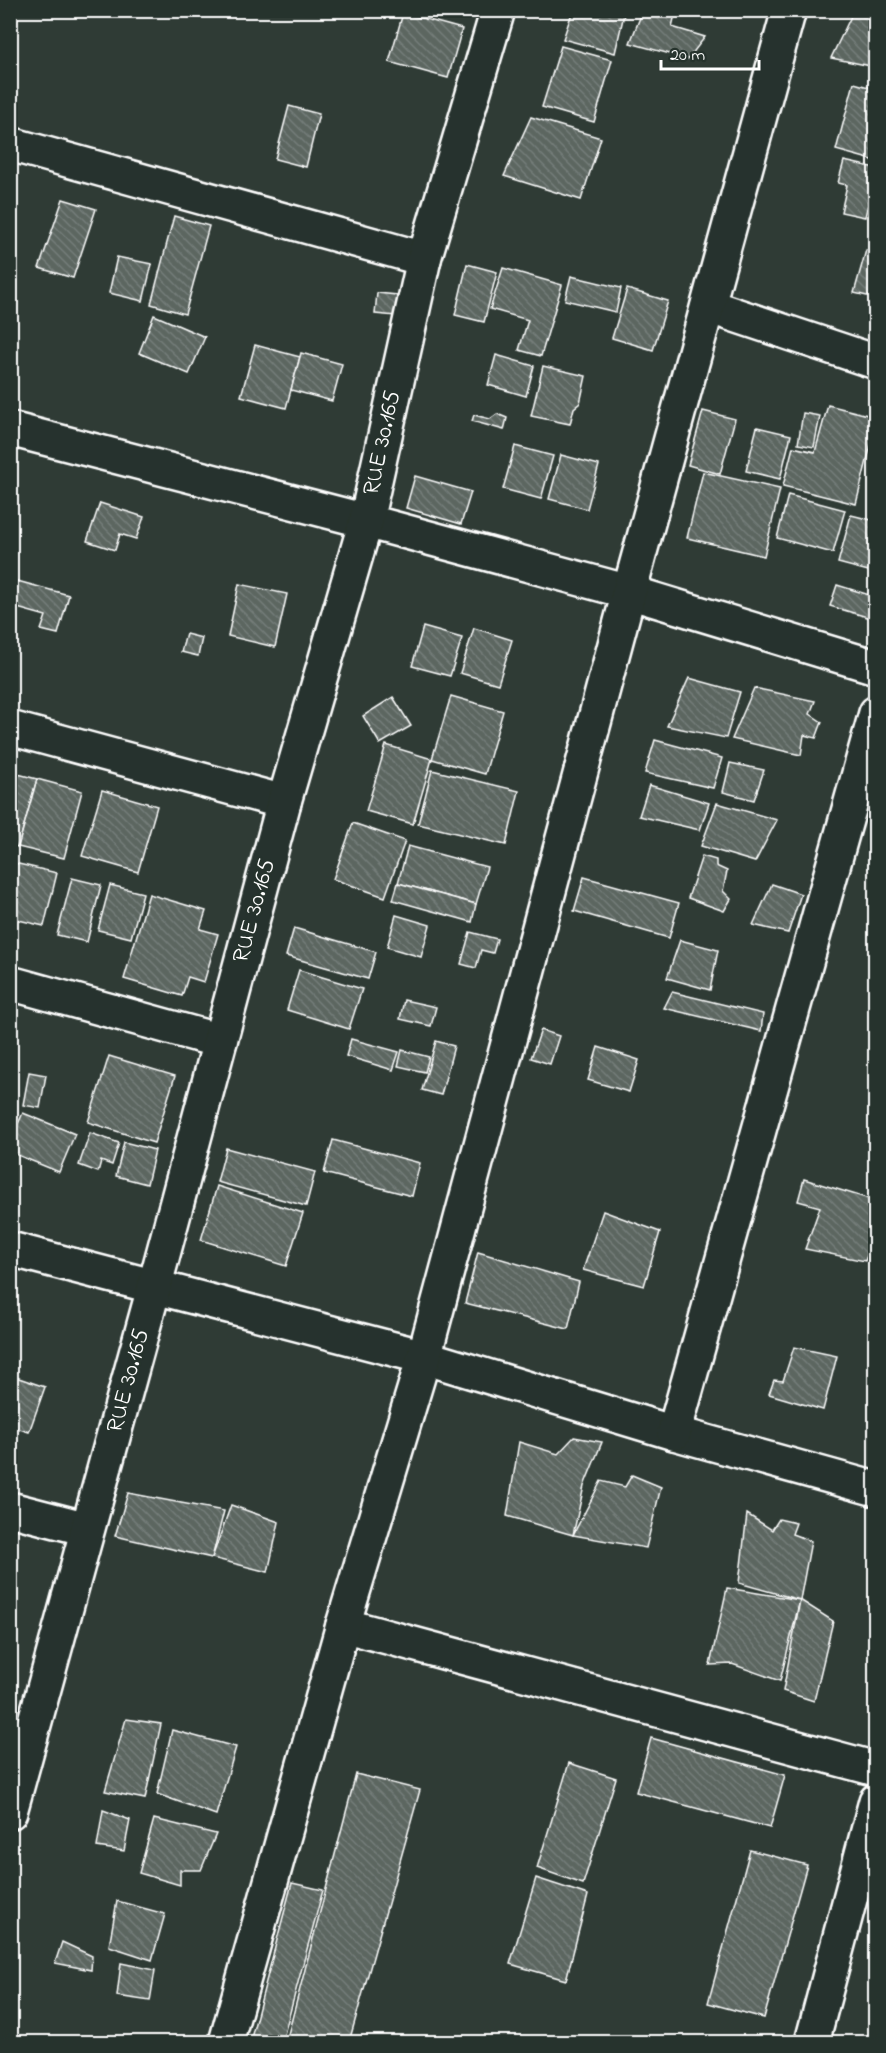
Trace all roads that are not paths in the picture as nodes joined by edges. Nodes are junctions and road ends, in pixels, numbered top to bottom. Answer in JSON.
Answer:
{"nodes":[{"id":1,"x":498,"y":10,"type":"edge"},
{"id":2,"x":789,"y":10,"type":"edge"},
{"id":3,"x":10,"y":144,"type":"edge"},
{"id":4,"x":423,"y":259,"type":"junction"},
{"id":5,"x":708,"y":306,"type":"junction"},
{"id":6,"x":876,"y":362,"type":"edge"},
{"id":7,"x":10,"y":429,"type":"edge"},
{"id":8,"x":366,"y":521,"type":"junction"},
{"id":9,"x":629,"y":592,"type":"junction"},
{"id":10,"x":876,"y":667,"type":"edge"},
{"id":11,"x":876,"y":713,"type":"edge"},
{"id":12,"x":10,"y":728,"type":"edge"},
{"id":13,"x":284,"y":802,"type":"junction"},
{"id":14,"x":10,"y":983,"type":"edge"},
{"id":15,"x":220,"y":1041,"type":"junction"},
{"id":16,"x":10,"y":1249,"type":"edge"},
{"id":17,"x":154,"y":1288,"type":"junction"},
{"id":18,"x":424,"y":1357,"type":"junction"},
{"id":19,"x":674,"y":1433,"type":"junction"},
{"id":20,"x":876,"y":1489,"type":"edge"},
{"id":21,"x":10,"y":1509,"type":"edge"},
{"id":22,"x":87,"y":1529,"type":"junction"},
{"id":23,"x":343,"y":1624,"type":"junction"},
{"id":24,"x":16,"y":1769,"type":"edge"},
{"id":25,"x":876,"y":1769,"type":"edge"},
{"id":26,"x":876,"y":1801,"type":"edge"},
{"id":27,"x":10,"y":1812,"type":"edge"},
{"id":28,"x":226,"y":2043,"type":"edge"},
{"id":29,"x":812,"y":2043,"type":"edge"}],
"edges":[{"from":1,"to":4,"type":"street","name":"RUE 30.165"},
{"from":2,"to":5,"type":"street"},
{"from":3,"to":4,"type":"street"},
{"from":4,"to":8,"type":"street","name":"RUE 30.165"},
{"from":5,"to":6,"type":"street"},
{"from":5,"to":9,"type":"street"},
{"from":7,"to":8,"type":"street"},
{"from":8,"to":9,"type":"street"},
{"from":8,"to":13,"type":"street","name":"RUE 30.165"},
{"from":9,"to":10,"type":"street"},
{"from":9,"to":18,"type":"street"},
{"from":11,"to":19,"type":"street"},
{"from":12,"to":13,"type":"street"},
{"from":13,"to":15,"type":"street","name":"RUE 30.165"},
{"from":14,"to":15,"type":"street"},
{"from":15,"to":17,"type":"street","name":"RUE 30.165"},
{"from":16,"to":17,"type":"street"},
{"from":17,"to":18,"type":"street"},
{"from":17,"to":22,"type":"street","name":"RUE 30.165"},
{"from":18,"to":19,"type":"street"},
{"from":18,"to":23,"type":"street"},
{"from":19,"to":20,"type":"street"},
{"from":21,"to":22,"type":"street"},
{"from":22,"to":24,"type":"street","name":"RUE 30.165"},
{"from":23,"to":25,"type":"street"},
{"from":23,"to":28,"type":"street"},
{"from":24,"to":27,"type":"street","name":"RUE 30.165"},
{"from":26,"to":29,"type":"street"}]}
